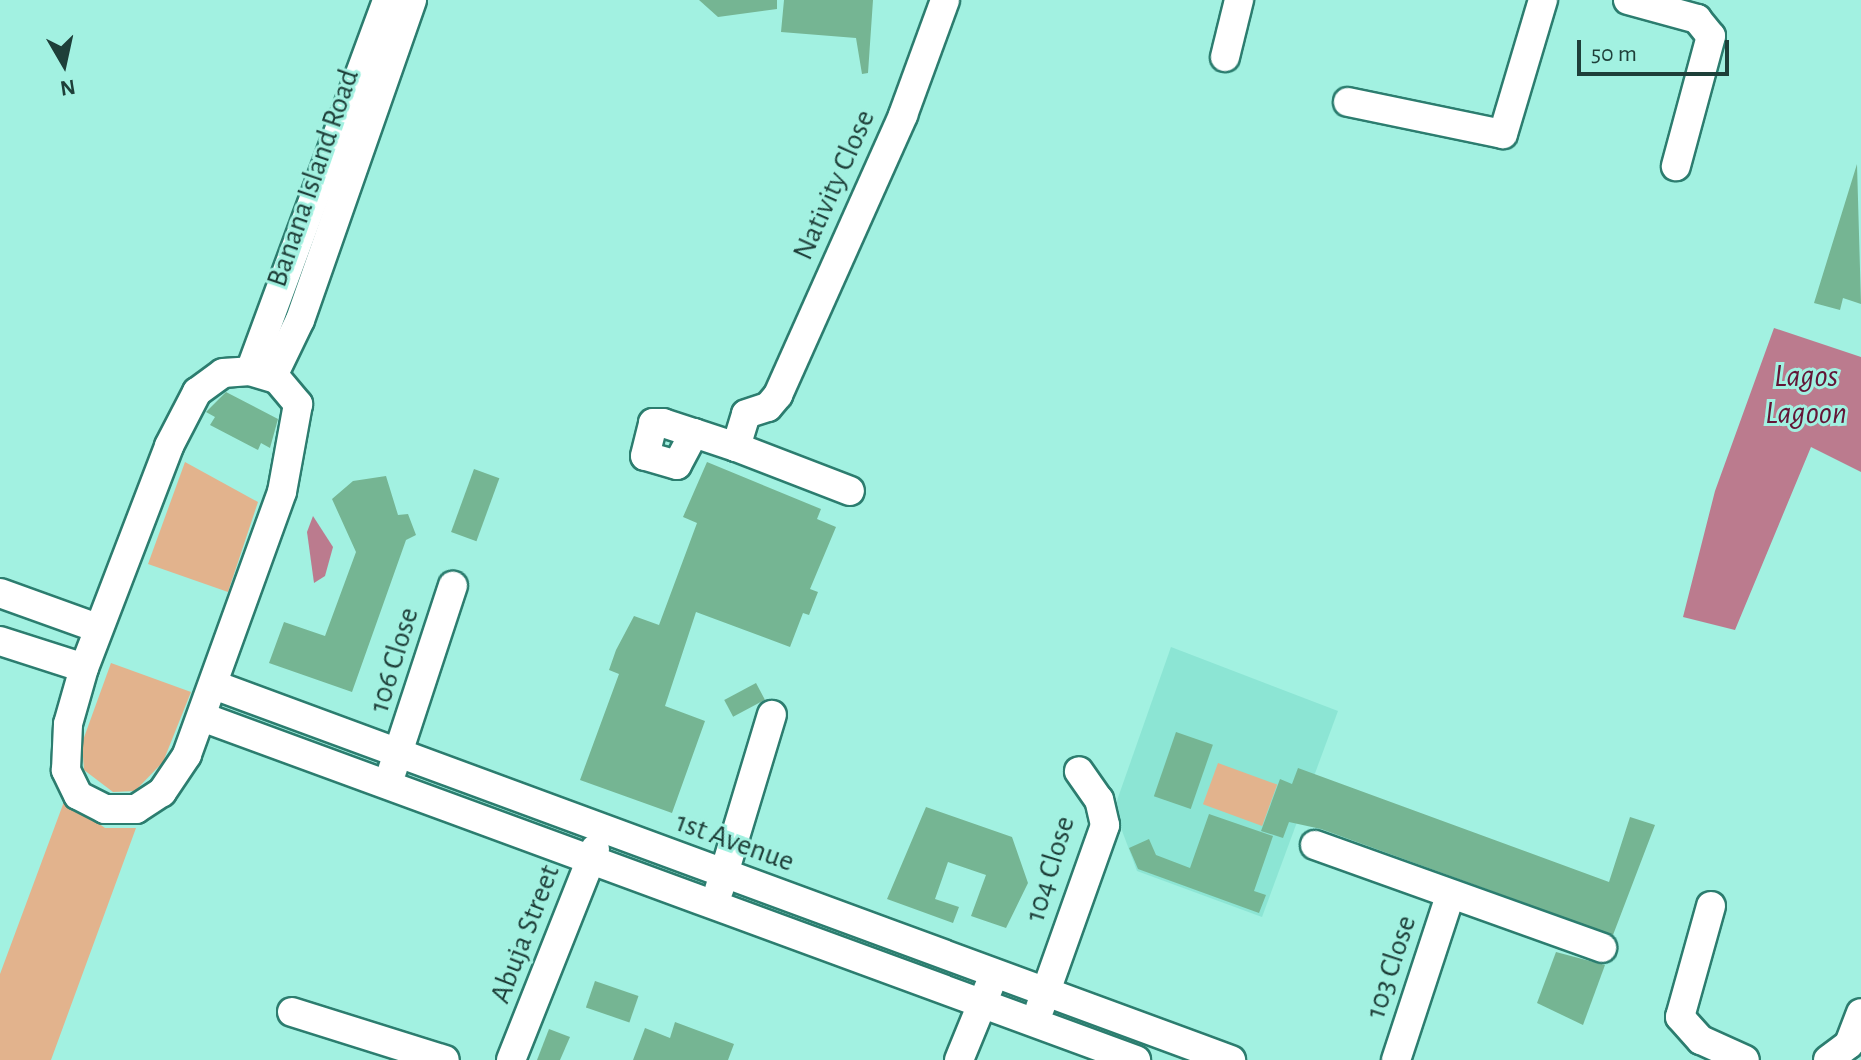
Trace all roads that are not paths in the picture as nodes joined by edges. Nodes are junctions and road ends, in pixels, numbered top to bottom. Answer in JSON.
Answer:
{"nodes":[{"id":1,"x":387,"y":0,"type":"edge"},
{"id":2,"x":412,"y":0,"type":"edge"},
{"id":3,"x":945,"y":0,"type":"edge"},
{"id":4,"x":1239,"y":0,"type":"edge"},
{"id":5,"x":1543,"y":0,"type":"edge"},
{"id":6,"x":1628,"y":0,"type":"edge"},
{"id":7,"x":1225,"y":57,"type":"dead end"},
{"id":8,"x":1348,"y":102,"type":"dead end"},
{"id":9,"x":1676,"y":166,"type":"dead end"},
{"id":10,"x":261,"y":374,"type":"junction"},
{"id":11,"x":694,"y":433,"type":"dead end"},
{"id":12,"x":736,"y":447,"type":"junction"},
{"id":13,"x":850,"y":491,"type":"dead end"},
{"id":14,"x":453,"y":586,"type":"dead end"},
{"id":15,"x":0,"y":593,"type":"edge"},
{"id":16,"x":97,"y":628,"type":"junction"},
{"id":17,"x":0,"y":641,"type":"edge"},
{"id":18,"x":84,"y":668,"type":"junction"},
{"id":19,"x":217,"y":686,"type":"junction"},
{"id":20,"x":772,"y":715,"type":"dead end"},
{"id":21,"x":205,"y":718,"type":"junction"},
{"id":22,"x":400,"y":755,"type":"junction"},
{"id":23,"x":1079,"y":771,"type":"dead end"},
{"id":24,"x":386,"y":786,"type":"junction"},
{"id":25,"x":602,"y":831,"type":"junction"},
{"id":26,"x":1315,"y":845,"type":"dead end"},
{"id":27,"x":589,"y":864,"type":"junction"},
{"id":28,"x":723,"y":874,"type":"junction"},
{"id":29,"x":1450,"y":896,"type":"junction"},
{"id":30,"x":714,"y":906,"type":"junction"},
{"id":31,"x":1711,"y":906,"type":"dead end"},
{"id":32,"x":1602,"y":948,"type":"dead end"},
{"id":33,"x":994,"y":974,"type":"junction"},
{"id":34,"x":1046,"y":991,"type":"junction"},
{"id":35,"x":982,"y":1004,"type":"junction"},
{"id":36,"x":292,"y":1012,"type":"dead end"},
{"id":37,"x":1861,"y":1013,"type":"edge"},
{"id":38,"x":1035,"y":1022,"type":"junction"},
{"id":39,"x":445,"y":1060,"type":"edge"},
{"id":40,"x":511,"y":1060,"type":"edge"},
{"id":41,"x":959,"y":1060,"type":"edge"},
{"id":42,"x":1136,"y":1060,"type":"edge"},
{"id":43,"x":1231,"y":1060,"type":"edge"},
{"id":44,"x":1396,"y":1060,"type":"edge"},
{"id":45,"x":1745,"y":1060,"type":"edge"},
{"id":46,"x":1828,"y":1060,"type":"edge"}],
"edges":[{"from":1,"to":10,"type":"street","name":"Banana Island Road"},
{"from":2,"to":10,"type":"street","name":"Banana Island Road"},
{"from":3,"to":12,"type":"street","name":"Nativity Close"},
{"from":4,"to":7,"type":"street"},
{"from":5,"to":8,"type":"street"},
{"from":6,"to":9,"type":"street"},
{"from":10,"to":16,"type":"street"},
{"from":10,"to":19,"type":"street"},
{"from":11,"to":12,"type":"street"},
{"from":12,"to":13,"type":"street"},
{"from":14,"to":22,"type":"street","name":"106 Close"},
{"from":15,"to":16,"type":"street"},
{"from":16,"to":18,"type":"street"},
{"from":17,"to":18,"type":"street"},
{"from":18,"to":21,"type":"street"},
{"from":19,"to":21,"type":"street"},
{"from":19,"to":22,"type":"street","name":"1st Avenue"},
{"from":20,"to":28,"type":"street"},
{"from":21,"to":24,"type":"street"},
{"from":22,"to":24,"type":"street","name":"106 Close"},
{"from":22,"to":25,"type":"street","name":"1st Avenue"},
{"from":23,"to":34,"type":"street","name":"104 Close"},
{"from":24,"to":27,"type":"street"},
{"from":25,"to":27,"type":"street","name":"Abuja Street"},
{"from":25,"to":28,"type":"street","name":"1st Avenue"},
{"from":26,"to":29,"type":"street"},
{"from":27,"to":30,"type":"street"},
{"from":27,"to":40,"type":"street","name":"Abuja Street"},
{"from":28,"to":30,"type":"street"},
{"from":28,"to":33,"type":"street","name":"1st Avenue"},
{"from":29,"to":32,"type":"street"},
{"from":29,"to":44,"type":"street","name":"103 Close"},
{"from":30,"to":35,"type":"street"},
{"from":31,"to":45,"type":"street"},
{"from":33,"to":34,"type":"street","name":"1st Avenue"},
{"from":33,"to":35,"type":"street"},
{"from":34,"to":38,"type":"street","name":"104 Close"},
{"from":34,"to":43,"type":"street","name":"1st Avenue"},
{"from":35,"to":38,"type":"street"},
{"from":35,"to":41,"type":"street"},
{"from":36,"to":39,"type":"street"},
{"from":37,"to":46,"type":"street"},
{"from":38,"to":42,"type":"street"}]}
